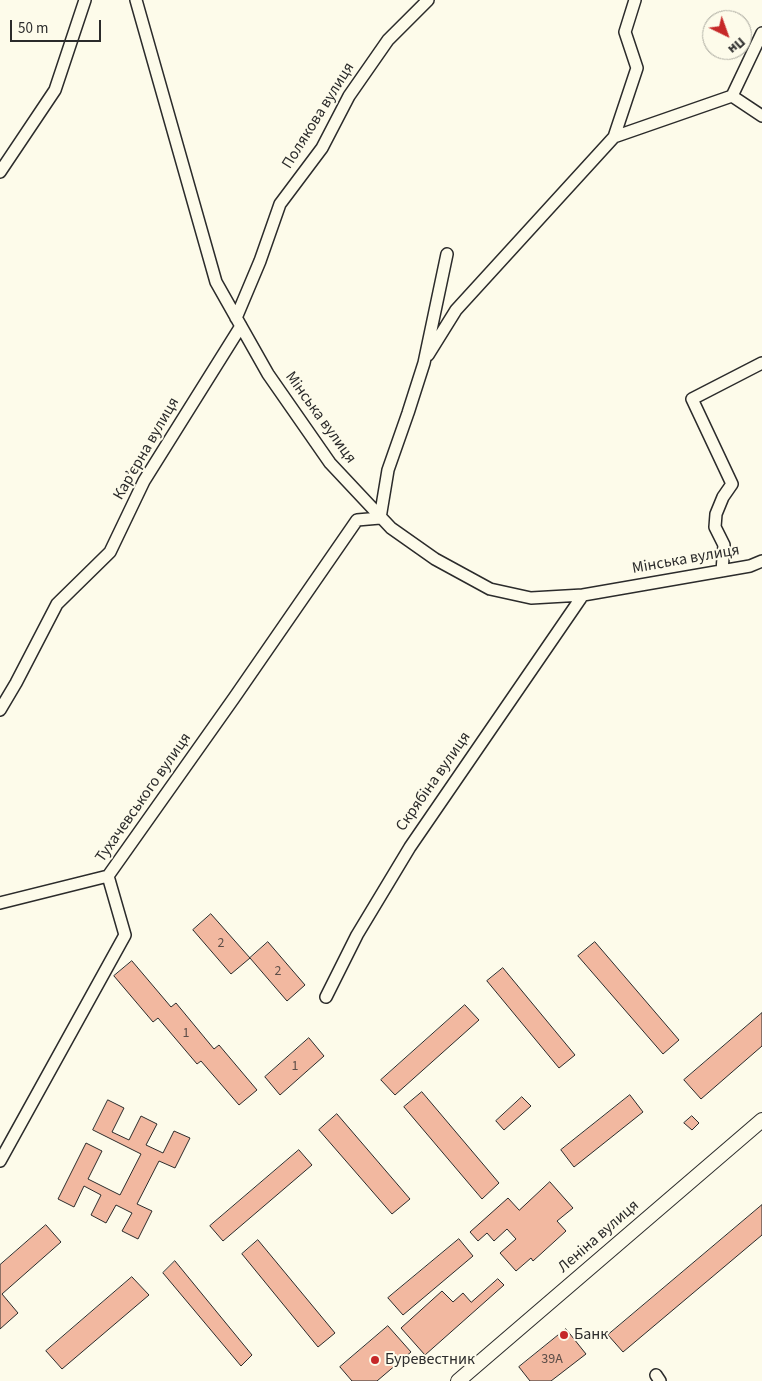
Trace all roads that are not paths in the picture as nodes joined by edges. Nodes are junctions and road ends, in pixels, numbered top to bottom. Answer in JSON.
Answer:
{"nodes":[{"id":1,"x":85,"y":0,"type":"edge"},
{"id":2,"x":136,"y":0,"type":"edge"},
{"id":3,"x":428,"y":0,"type":"edge"},
{"id":4,"x":635,"y":0,"type":"edge"},
{"id":5,"x":762,"y":33,"type":"edge"},
{"id":6,"x":732,"y":96,"type":"junction"},
{"id":7,"x":762,"y":116,"type":"edge"},
{"id":8,"x":614,"y":137,"type":"junction"},
{"id":9,"x":0,"y":172,"type":"edge"},
{"id":10,"x":447,"y":254,"type":"dead end"},
{"id":11,"x":239,"y":322,"type":"junction"},
{"id":12,"x":424,"y":363,"type":"junction"},
{"id":13,"x":762,"y":363,"type":"edge"},
{"id":14,"x":380,"y":518,"type":"junction"},
{"id":15,"x":762,"y":561,"type":"edge"},
{"id":16,"x":722,"y":571,"type":"junction"},
{"id":17,"x":583,"y":595,"type":"junction"},
{"id":18,"x":0,"y":710,"type":"edge"},
{"id":19,"x":108,"y":876,"type":"junction"},
{"id":20,"x":0,"y":903,"type":"edge"},
{"id":21,"x":326,"y":997,"type":"dead end"},
{"id":22,"x":762,"y":1120,"type":"edge"},
{"id":23,"x":0,"y":1161,"type":"edge"},
{"id":24,"x":458,"y":1381,"type":"edge"}],
"edges":[{"from":1,"to":9,"type":"street"},
{"from":2,"to":11,"type":"street","name":"Мінська вулиця"},
{"from":3,"to":11,"type":"street","name":"Полякова вулиця"},
{"from":4,"to":8,"type":"street"},
{"from":5,"to":6,"type":"street"},
{"from":6,"to":7,"type":"street"},
{"from":6,"to":8,"type":"street"},
{"from":8,"to":12,"type":"street"},
{"from":10,"to":12,"type":"street"},
{"from":11,"to":14,"type":"street","name":"Мінська вулиця"},
{"from":11,"to":18,"type":"street","name":"Кар’єрна вулиця"},
{"from":12,"to":14,"type":"street"},
{"from":13,"to":16,"type":"street"},
{"from":14,"to":17,"type":"street","name":"Мінська вулиця"},
{"from":14,"to":19,"type":"street","name":"Тухачевського вулиця"},
{"from":15,"to":16,"type":"street","name":"Мінська вулиця"},
{"from":16,"to":17,"type":"street","name":"Мінська вулиця"},
{"from":17,"to":21,"type":"street","name":"Скрябіна вулиця"},
{"from":19,"to":20,"type":"street"},
{"from":19,"to":23,"type":"street","name":"Тухачевського вулиця"},
{"from":22,"to":24,"type":"street","name":"Леніна вулиця"}]}
